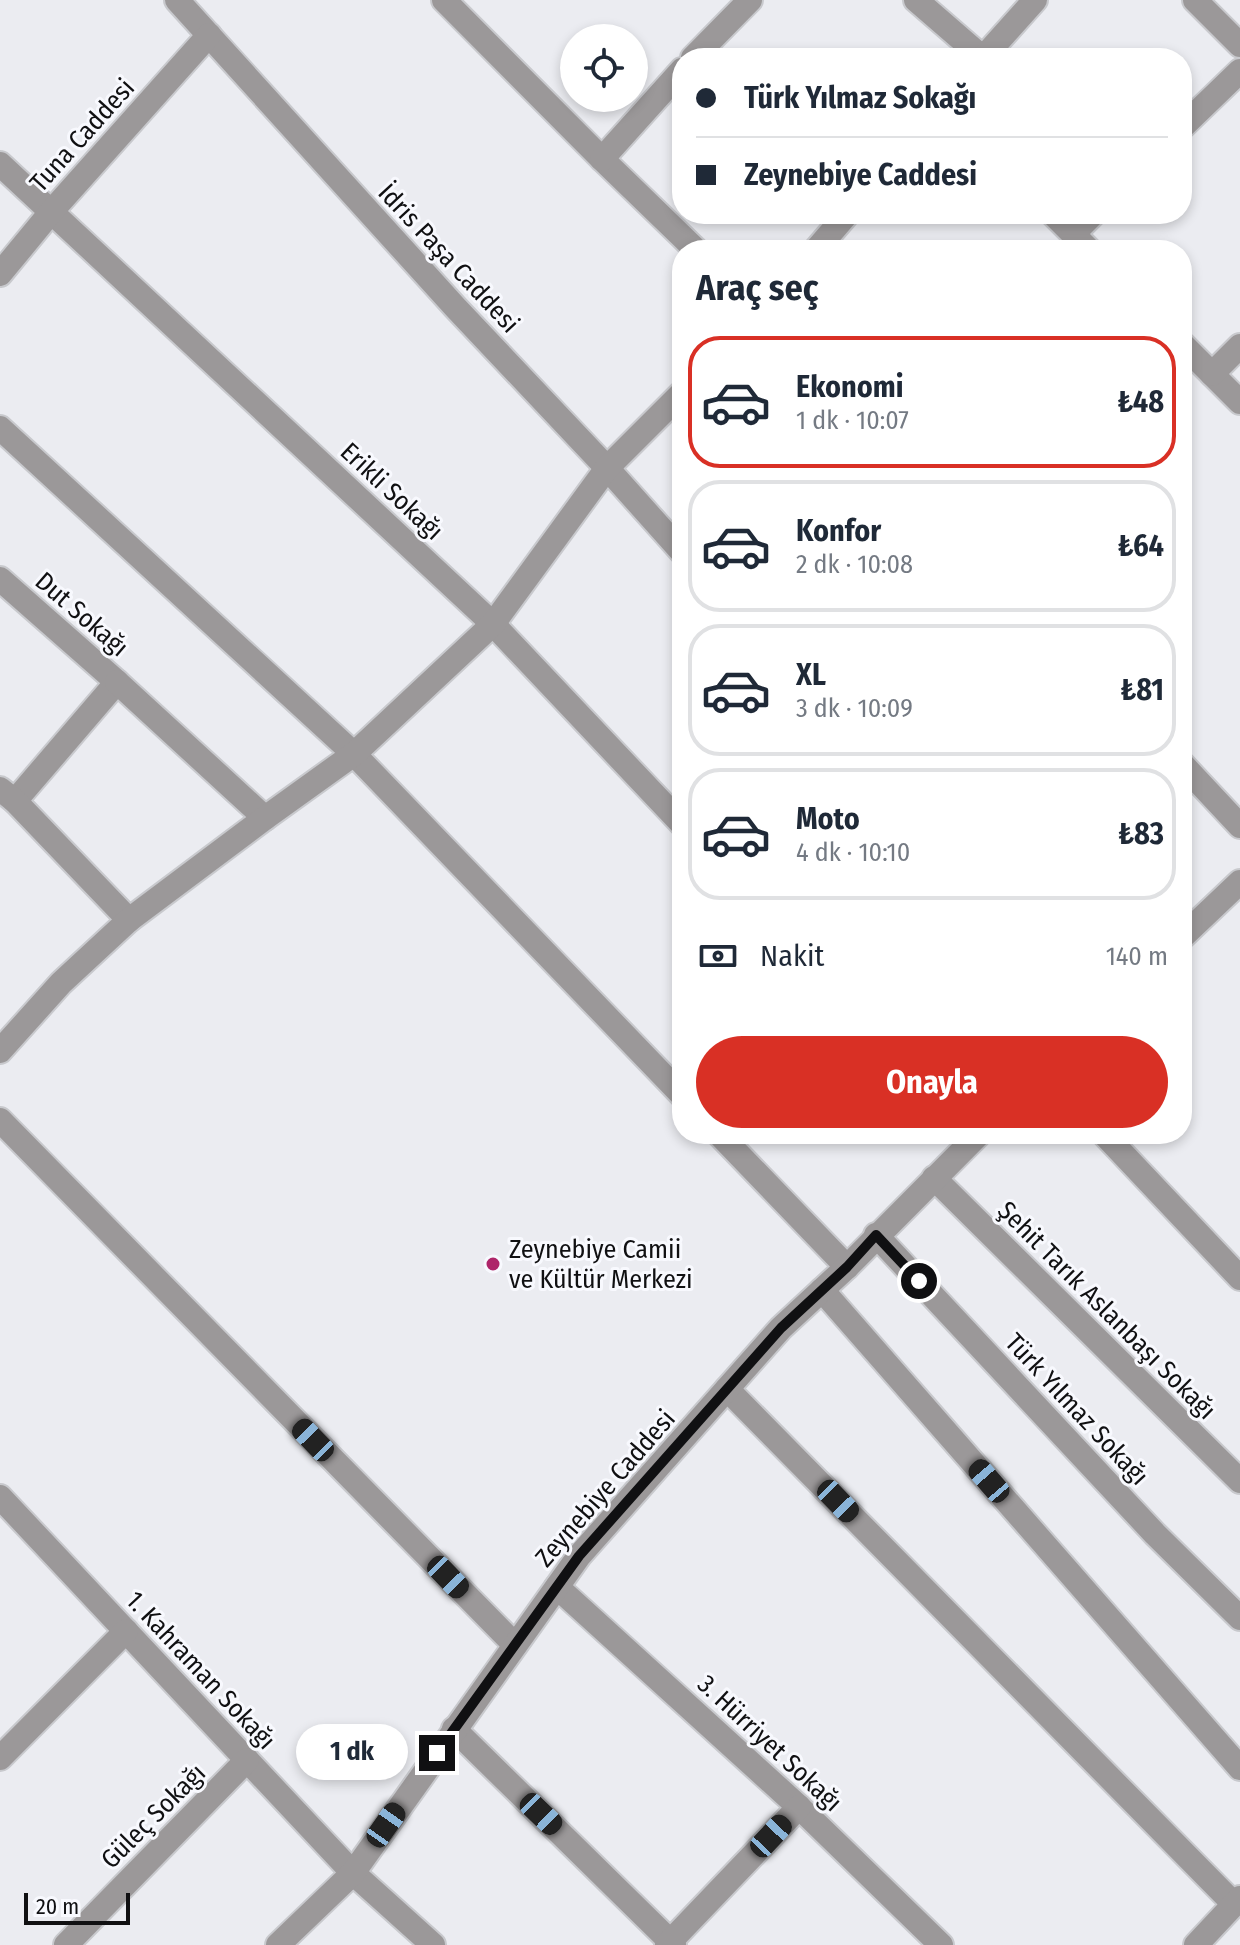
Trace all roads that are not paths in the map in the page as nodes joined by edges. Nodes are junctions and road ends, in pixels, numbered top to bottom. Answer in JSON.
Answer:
{"nodes":[{"id":1,"x":177,"y":0,"type":"edge"},
{"id":2,"x":444,"y":0,"type":"edge"},
{"id":3,"x":750,"y":0,"type":"edge"},
{"id":4,"x":916,"y":0,"type":"edge"},
{"id":5,"x":1035,"y":0,"type":"edge"},
{"id":6,"x":1195,"y":0,"type":"edge"},
{"id":7,"x":209,"y":35,"type":"junction"},
{"id":8,"x":1240,"y":45,"type":"edge"},
{"id":9,"x":703,"y":48,"type":"edge"},
{"id":10,"x":971,"y":48,"type":"edge"},
{"id":11,"x":992,"y":48,"type":"edge"},
{"id":12,"x":1240,"y":71,"type":"edge"},
{"id":13,"x":672,"y":81,"type":"edge"},
{"id":14,"x":1192,"y":117,"type":"edge"},
{"id":15,"x":602,"y":159,"type":"junction"},
{"id":16,"x":0,"y":164,"type":"edge"},
{"id":17,"x":51,"y":212,"type":"junction"},
{"id":18,"x":838,"y":224,"type":"edge"},
{"id":19,"x":1063,"y":224,"type":"edge"},
{"id":20,"x":686,"y":240,"type":"edge"},
{"id":21,"x":825,"y":240,"type":"edge"},
{"id":22,"x":1079,"y":240,"type":"edge"},
{"id":23,"x":0,"y":274,"type":"edge"},
{"id":24,"x":1240,"y":346,"type":"edge"},
{"id":25,"x":1192,"y":354,"type":"edge"},
{"id":26,"x":1212,"y":374,"type":"junction"},
{"id":27,"x":1240,"y":402,"type":"edge"},
{"id":28,"x":672,"y":403,"type":"edge"},
{"id":29,"x":0,"y":428,"type":"edge"},
{"id":30,"x":607,"y":468,"type":"junction"},
{"id":31,"x":672,"y":541,"type":"edge"},
{"id":32,"x":0,"y":579,"type":"edge"},
{"id":33,"x":493,"y":624,"type":"junction"},
{"id":34,"x":117,"y":682,"type":"junction"},
{"id":35,"x":354,"y":754,"type":"junction"},
{"id":36,"x":1192,"y":775,"type":"edge"},
{"id":37,"x":8,"y":795,"type":"edge"},
{"id":38,"x":672,"y":813,"type":"edge"},
{"id":39,"x":265,"y":818,"type":"junction"},
{"id":40,"x":1240,"y":826,"type":"edge"},
{"id":41,"x":1240,"y":882,"type":"edge"},
{"id":42,"x":129,"y":920,"type":"junction"},
{"id":43,"x":1192,"y":928,"type":"edge"},
{"id":44,"x":0,"y":1051,"type":"edge"},
{"id":45,"x":672,"y":1085,"type":"edge"},
{"id":46,"x":0,"y":1120,"type":"edge"},
{"id":47,"x":729,"y":1144,"type":"edge"},
{"id":48,"x":967,"y":1144,"type":"edge"},
{"id":49,"x":1113,"y":1144,"type":"edge"},
{"id":50,"x":934,"y":1178,"type":"junction"},
{"id":51,"x":876,"y":1235,"type":"junction"},
{"id":52,"x":847,"y":1267,"type":"junction"},
{"id":53,"x":1240,"y":1278,"type":"edge"},
{"id":54,"x":822,"y":1290,"type":"junction"},
{"id":55,"x":727,"y":1389,"type":"junction"},
{"id":56,"x":1240,"y":1481,"type":"edge"},
{"id":57,"x":1,"y":1501,"type":"edge"},
{"id":58,"x":557,"y":1587,"type":"junction"},
{"id":59,"x":1240,"y":1618,"type":"edge"},
{"id":60,"x":126,"y":1631,"type":"junction"},
{"id":61,"x":515,"y":1645,"type":"junction"},
{"id":62,"x":454,"y":1729,"type":"junction"},
{"id":63,"x":0,"y":1758,"type":"edge"},
{"id":64,"x":247,"y":1760,"type":"junction"},
{"id":65,"x":1240,"y":1768,"type":"edge"},
{"id":66,"x":799,"y":1807,"type":"junction"},
{"id":67,"x":353,"y":1873,"type":"junction"},
{"id":68,"x":1237,"y":1901,"type":"edge"},
{"id":69,"x":671,"y":1944,"type":"edge"},
{"id":70,"x":66,"y":1945,"type":"edge"},
{"id":71,"x":278,"y":1945,"type":"edge"},
{"id":72,"x":433,"y":1945,"type":"edge"},
{"id":73,"x":941,"y":1945,"type":"edge"},
{"id":74,"x":1196,"y":1945,"type":"edge"}],
"edges":[{"from":1,"to":7,"type":"street","name":"İdris Paşa Caddesi"},
{"from":2,"to":15,"type":"street"},
{"from":3,"to":9,"type":"street"},
{"from":4,"to":10,"type":"street"},
{"from":5,"to":11,"type":"street"},
{"from":6,"to":8,"type":"street"},
{"from":7,"to":17,"type":"street","name":"Tuna Caddesi"},
{"from":7,"to":30,"type":"street","name":"İdris Paşa Caddesi"},
{"from":12,"to":14,"type":"street"},
{"from":13,"to":15,"type":"street"},
{"from":15,"to":20,"type":"street"},
{"from":16,"to":17,"type":"street","name":"Erikli Sokağı"},
{"from":17,"to":23,"type":"street","name":"Tuna Caddesi"},
{"from":17,"to":33,"type":"street","name":"Erikli Sokağı"},
{"from":18,"to":21,"type":"street"},
{"from":19,"to":22,"type":"street"},
{"from":24,"to":26,"type":"street"},
{"from":25,"to":26,"type":"street"},
{"from":26,"to":27,"type":"street"},
{"from":28,"to":30,"type":"street"},
{"from":29,"to":35,"type":"street"},
{"from":30,"to":31,"type":"street","name":"İdris Paşa Caddesi"},
{"from":30,"to":33,"type":"street"},
{"from":32,"to":34,"type":"street","name":"Dut Sokağı"},
{"from":33,"to":35,"type":"street"},
{"from":33,"to":38,"type":"street","name":"Erikli Sokağı"},
{"from":34,"to":37,"type":"street","name":"Dut Sokağı"},
{"from":34,"to":39,"type":"street"},
{"from":35,"to":39,"type":"street"},
{"from":35,"to":45,"type":"street"},
{"from":36,"to":40,"type":"street"},
{"from":37,"to":42,"type":"street"},
{"from":39,"to":42,"type":"street"},
{"from":41,"to":43,"type":"street"},
{"from":42,"to":44,"type":"street"},
{"from":46,"to":61,"type":"street"},
{"from":47,"to":52,"type":"street"},
{"from":48,"to":50,"type":"street","name":"Zeynebiye Caddesi"},
{"from":49,"to":53,"type":"street"},
{"from":50,"to":51,"type":"street","name":"Zeynebiye Caddesi"},
{"from":50,"to":56,"type":"street","name":"Şehit Tarık Aslanbaşı Sokağı"},
{"from":51,"to":52,"type":"street","name":"Zeynebiye Caddesi"},
{"from":51,"to":59,"type":"street","name":"Türk Yılmaz Sokağı"},
{"from":52,"to":54,"type":"street","name":"Zeynebiye Caddesi"},
{"from":54,"to":55,"type":"street","name":"Zeynebiye Caddesi"},
{"from":54,"to":65,"type":"street"},
{"from":55,"to":58,"type":"street","name":"Zeynebiye Caddesi"},
{"from":55,"to":68,"type":"street"},
{"from":57,"to":60,"type":"street","name":"1. Kahraman Sokağı"},
{"from":58,"to":61,"type":"street","name":"Zeynebiye Caddesi"},
{"from":58,"to":66,"type":"street","name":"3. Hürriyet Sokağı"},
{"from":60,"to":63,"type":"street"},
{"from":60,"to":64,"type":"street","name":"1. Kahraman Sokağı"},
{"from":61,"to":62,"type":"street","name":"Zeynebiye Caddesi"},
{"from":62,"to":67,"type":"street","name":"Zeynebiye Caddesi"},
{"from":62,"to":69,"type":"street"},
{"from":64,"to":67,"type":"street","name":"1. Kahraman Sokağı"},
{"from":64,"to":70,"type":"street","name":"Güleç Sokağı"},
{"from":66,"to":69,"type":"street"},
{"from":66,"to":73,"type":"street","name":"3. Hürriyet Sokağı"},
{"from":67,"to":71,"type":"street","name":"Zeynebiye Caddesi"},
{"from":67,"to":72,"type":"street","name":"1. Kahraman Sokağı"},
{"from":68,"to":74,"type":"street"}]}
